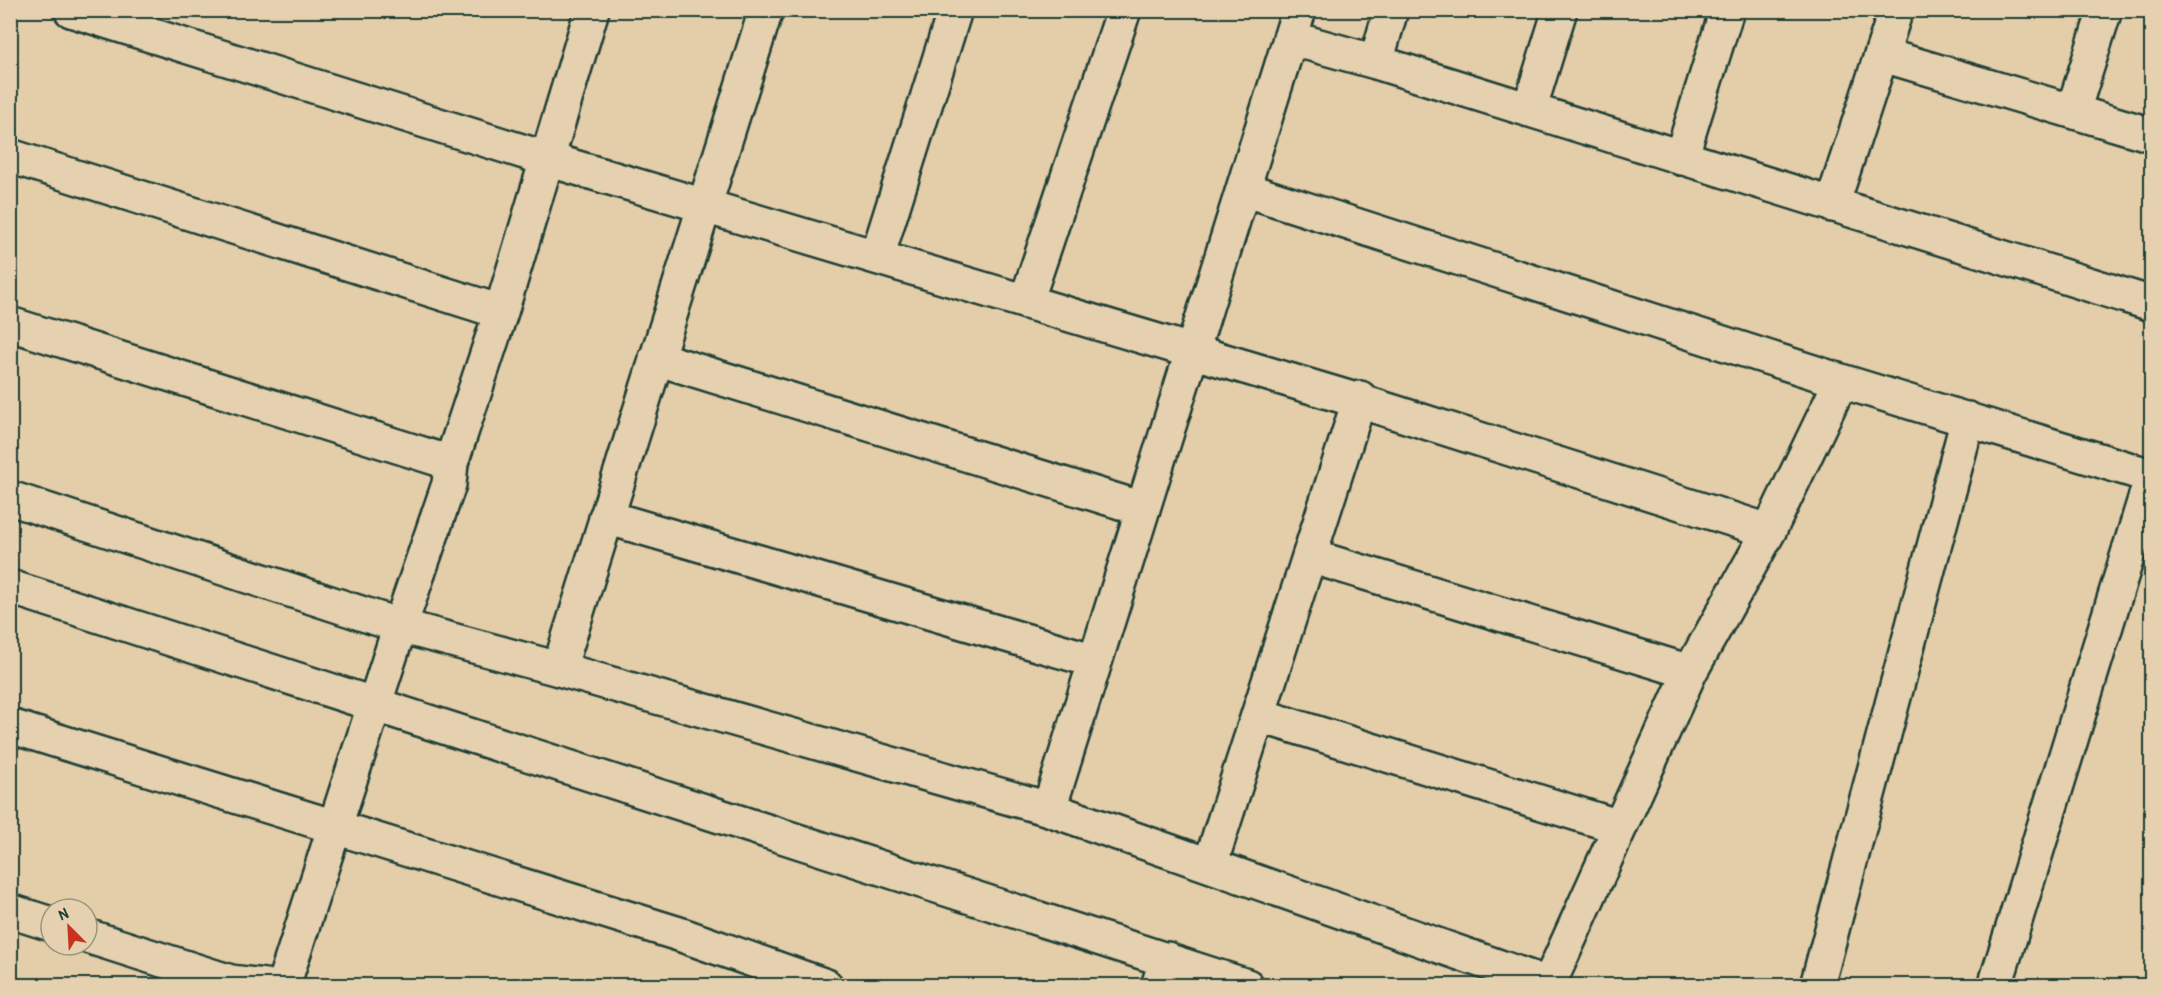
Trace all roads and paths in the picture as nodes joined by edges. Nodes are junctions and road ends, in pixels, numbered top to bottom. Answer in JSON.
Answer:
{"nodes":[{"id":1,"x":71,"y":10,"type":"edge"},
{"id":2,"x":592,"y":10,"type":"edge"},
{"id":3,"x":766,"y":10,"type":"edge"},
{"id":4,"x":954,"y":10,"type":"edge"},
{"id":5,"x":1124,"y":10,"type":"edge"},
{"id":6,"x":1391,"y":10,"type":"edge"},
{"id":7,"x":1560,"y":10,"type":"edge"},
{"id":8,"x":1727,"y":10,"type":"edge"},
{"id":9,"x":1896,"y":10,"type":"edge"},
{"id":10,"x":2105,"y":10,"type":"edge"},
{"id":11,"x":1294,"y":24,"type":"edge"},
{"id":12,"x":1883,"y":54,"type":"junction"},
{"id":13,"x":1376,"y":62,"type":"junction"},
{"id":14,"x":1529,"y":110,"type":"junction"},
{"id":15,"x":2073,"y":111,"type":"junction"},
{"id":16,"x":2151,"y":135,"type":"edge"},
{"id":17,"x":10,"y":156,"type":"edge"},
{"id":18,"x":1682,"y":158,"type":"junction"},
{"id":19,"x":547,"y":159,"type":"junction"},
{"id":20,"x":1243,"y":189,"type":"junction"},
{"id":21,"x":1832,"y":205,"type":"junction"},
{"id":22,"x":705,"y":206,"type":"junction"},
{"id":23,"x":877,"y":257,"type":"junction"},
{"id":24,"x":1026,"y":302,"type":"junction"},
{"id":25,"x":2151,"y":304,"type":"edge"},
{"id":26,"x":501,"y":312,"type":"junction"},
{"id":27,"x":10,"y":324,"type":"edge"},
{"id":28,"x":1192,"y":351,"type":"junction"},
{"id":29,"x":656,"y":358,"type":"junction"},
{"id":30,"x":1841,"y":381,"type":"junction"},
{"id":31,"x":1360,"y":400,"type":"junction"},
{"id":32,"x":1968,"y":419,"type":"junction"},
{"id":33,"x":451,"y":463,"type":"junction"},
{"id":34,"x":2151,"y":476,"type":"edge"},
{"id":35,"x":10,"y":498,"type":"edge"},
{"id":36,"x":1143,"y":509,"type":"junction"},
{"id":37,"x":606,"y":517,"type":"junction"},
{"id":38,"x":1769,"y":531,"type":"junction"},
{"id":39,"x":1310,"y":556,"type":"junction"},
{"id":40,"x":10,"y":587,"type":"edge"},
{"id":41,"x":400,"y":626,"type":"junction"},
{"id":42,"x":1095,"y":661,"type":"junction"},
{"id":43,"x":559,"y":669,"type":"junction"},
{"id":44,"x":1690,"y":672,"type":"junction"},
{"id":45,"x":376,"y":705,"type":"junction"},
{"id":46,"x":1258,"y":716,"type":"junction"},
{"id":47,"x":10,"y":726,"type":"edge"},
{"id":48,"x":1049,"y":809,"type":"junction"},
{"id":49,"x":1620,"y":826,"type":"junction"},
{"id":50,"x":336,"y":827,"type":"junction"},
{"id":51,"x":1210,"y":865,"type":"junction"},
{"id":52,"x":10,"y":911,"type":"edge"},
{"id":53,"x":39,"y":920,"type":"edge"},
{"id":54,"x":99,"y":940,"type":"edge"},
{"id":55,"x":1162,"y":972,"type":"edge"},
{"id":56,"x":1548,"y":985,"type":"edge"},
{"id":57,"x":265,"y":986,"type":"edge"},
{"id":58,"x":284,"y":986,"type":"edge"},
{"id":59,"x":826,"y":986,"type":"edge"},
{"id":60,"x":1247,"y":986,"type":"edge"},
{"id":61,"x":1817,"y":986,"type":"edge"},
{"id":62,"x":1995,"y":986,"type":"edge"}],
"edges":[{"from":1,"to":19,"type":"street"},
{"from":2,"to":19,"type":"street"},
{"from":3,"to":22,"type":"street"},
{"from":4,"to":23,"type":"street"},
{"from":5,"to":24,"type":"street"},
{"from":6,"to":13,"type":"street"},
{"from":7,"to":14,"type":"street"},
{"from":8,"to":18,"type":"street"},
{"from":9,"to":12,"type":"street"},
{"from":10,"to":15,"type":"street"},
{"from":11,"to":13,"type":"street"},
{"from":11,"to":20,"type":"street"},
{"from":12,"to":15,"type":"street"},
{"from":12,"to":21,"type":"street"},
{"from":13,"to":14,"type":"street"},
{"from":14,"to":18,"type":"street"},
{"from":15,"to":16,"type":"street"},
{"from":17,"to":26,"type":"street"},
{"from":18,"to":21,"type":"street"},
{"from":19,"to":22,"type":"street"},
{"from":19,"to":26,"type":"street"},
{"from":20,"to":28,"type":"street"},
{"from":20,"to":30,"type":"street"},
{"from":21,"to":25,"type":"street"},
{"from":22,"to":23,"type":"street"},
{"from":22,"to":29,"type":"street"},
{"from":23,"to":24,"type":"street"},
{"from":24,"to":28,"type":"street"},
{"from":26,"to":33,"type":"street"},
{"from":27,"to":33,"type":"street"},
{"from":28,"to":31,"type":"street"},
{"from":28,"to":36,"type":"street"},
{"from":29,"to":36,"type":"street"},
{"from":29,"to":37,"type":"street"},
{"from":30,"to":32,"type":"street"},
{"from":30,"to":38,"type":"street"},
{"from":31,"to":38,"type":"street"},
{"from":31,"to":39,"type":"street"},
{"from":32,"to":34,"type":"street"},
{"from":32,"to":61,"type":"street"},
{"from":33,"to":41,"type":"street"},
{"from":34,"to":62,"type":"street"},
{"from":35,"to":41,"type":"street"},
{"from":36,"to":42,"type":"street"},
{"from":37,"to":42,"type":"street"},
{"from":37,"to":43,"type":"street"},
{"from":38,"to":44,"type":"street"},
{"from":39,"to":44,"type":"street"},
{"from":39,"to":46,"type":"street"},
{"from":40,"to":45,"type":"street"},
{"from":41,"to":43,"type":"street"},
{"from":41,"to":45,"type":"street"},
{"from":42,"to":48,"type":"street"},
{"from":43,"to":48,"type":"street"},
{"from":44,"to":49,"type":"street"},
{"from":45,"to":50,"type":"street"},
{"from":45,"to":55,"type":"street"},
{"from":46,"to":49,"type":"street"},
{"from":46,"to":51,"type":"street"},
{"from":47,"to":50,"type":"street"},
{"from":48,"to":51,"type":"street"},
{"from":49,"to":56,"type":"street"},
{"from":50,"to":58,"type":"street"},
{"from":50,"to":59,"type":"street"},
{"from":51,"to":56,"type":"street"},
{"from":52,"to":53,"type":"street"},
{"from":54,"to":57,"type":"street"},
{"from":55,"to":60,"type":"street"}]}
